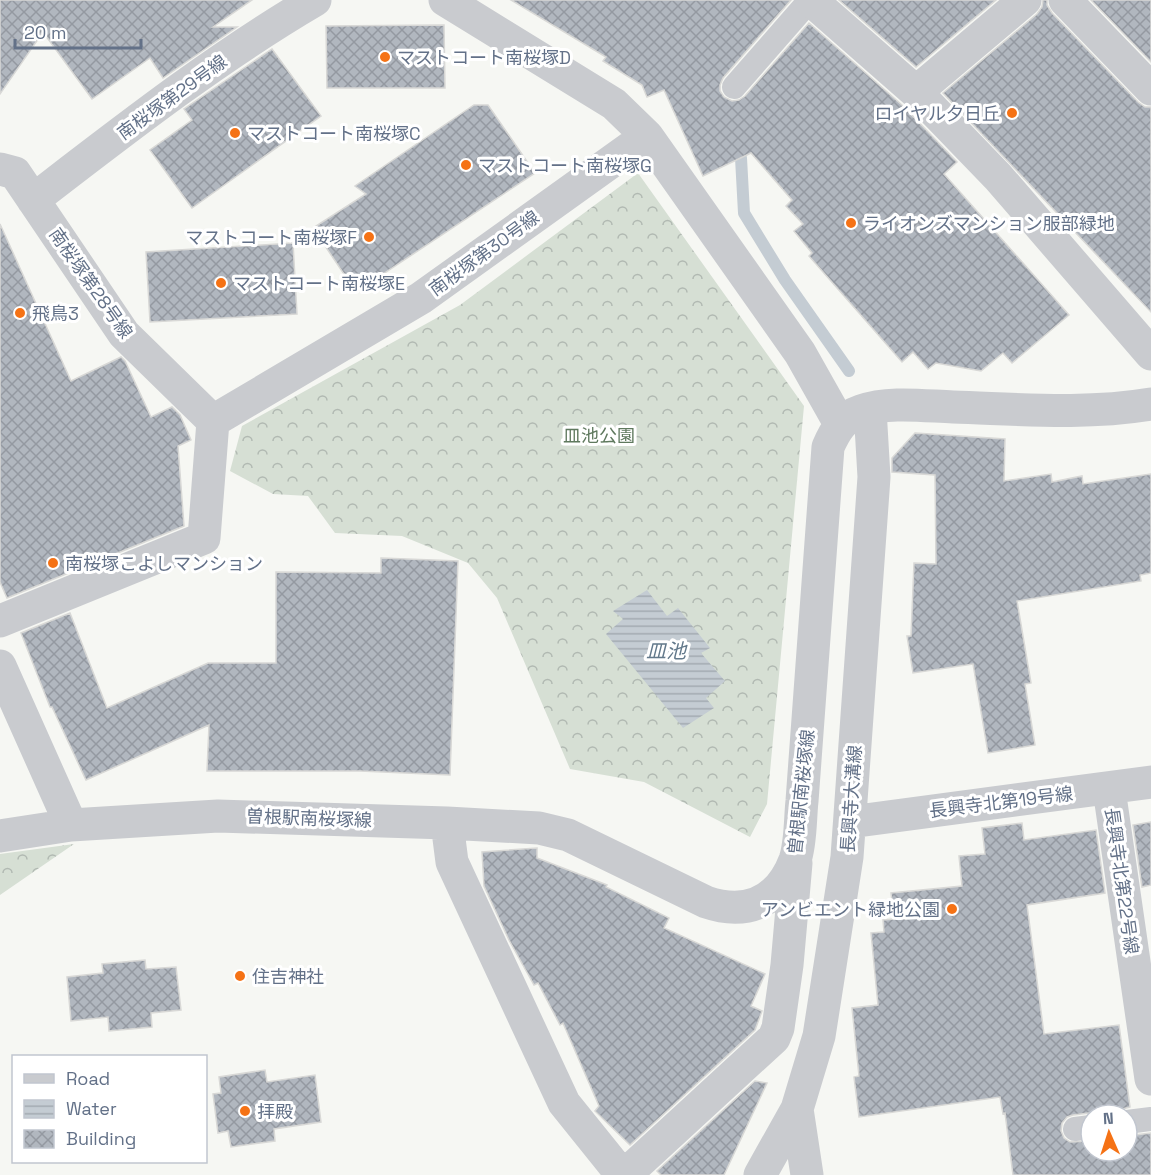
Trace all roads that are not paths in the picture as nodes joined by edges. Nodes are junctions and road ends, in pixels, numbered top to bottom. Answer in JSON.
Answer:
{"nodes":[{"id":1,"x":315,"y":0,"type":"edge"},
{"id":2,"x":445,"y":0,"type":"edge"},
{"id":3,"x":811,"y":0,"type":"edge"},
{"id":4,"x":1025,"y":0,"type":"edge"},
{"id":5,"x":1065,"y":0,"type":"edge"},
{"id":6,"x":734,"y":87,"type":"dead end"},
{"id":7,"x":1151,"y":89,"type":"edge"},
{"id":8,"x":916,"y":92,"type":"junction"},
{"id":9,"x":647,"y":136,"type":"junction"},
{"id":10,"x":0,"y":169,"type":"edge"},
{"id":11,"x":33,"y":200,"type":"junction"},
{"id":12,"x":1151,"y":354,"type":"edge"},
{"id":13,"x":1151,"y":404,"type":"edge"},
{"id":14,"x":870,"y":409,"type":"junction"},
{"id":15,"x":213,"y":421,"type":"junction"},
{"id":16,"x":840,"y":424,"type":"junction"},
{"id":17,"x":0,"y":621,"type":"edge"},
{"id":18,"x":0,"y":666,"type":"edge"},
{"id":19,"x":1151,"y":782,"type":"edge"},
{"id":20,"x":1109,"y":789,"type":"junction"},
{"id":21,"x":850,"y":822,"type":"junction"},
{"id":22,"x":447,"y":823,"type":"junction"},
{"id":23,"x":71,"y":825,"type":"junction"},
{"id":24,"x":800,"y":827,"type":"junction"},
{"id":25,"x":0,"y":836,"type":"edge"},
{"id":26,"x":1146,"y":1013,"type":"edge"},
{"id":27,"x":1151,"y":1079,"type":"edge"},
{"id":28,"x":796,"y":1109,"type":"junction"},
{"id":29,"x":624,"y":1175,"type":"edge"},
{"id":30,"x":760,"y":1175,"type":"edge"},
{"id":31,"x":807,"y":1175,"type":"edge"}],
"edges":[{"from":1,"to":11,"type":"street","name":"南桜塚第29号線"},
{"from":2,"to":9,"type":"street"},
{"from":3,"to":6,"type":"lane"},
{"from":3,"to":8,"type":"street"},
{"from":4,"to":8,"type":"street"},
{"from":5,"to":7,"type":"street"},
{"from":8,"to":12,"type":"street"},
{"from":9,"to":15,"type":"street","name":"南桜塚第30号線"},
{"from":9,"to":16,"type":"street"},
{"from":10,"to":11,"type":"street","name":"南桜塚第28号線"},
{"from":11,"to":15,"type":"street","name":"南桜塚第28号線"},
{"from":13,"to":14,"type":"street"},
{"from":14,"to":16,"type":"street"},
{"from":14,"to":21,"type":"street","name":"長興寺大溝線"},
{"from":15,"to":17,"type":"street"},
{"from":16,"to":24,"type":"street","name":"曽根駅南桜塚線"},
{"from":18,"to":23,"type":"street"},
{"from":19,"to":20,"type":"street","name":"長興寺北第19号線"},
{"from":20,"to":21,"type":"street","name":"長興寺北第19号線"},
{"from":20,"to":26,"type":"street","name":"長興寺北第22号線"},
{"from":21,"to":28,"type":"street","name":"長興寺大溝線"},
{"from":22,"to":23,"type":"street","name":"曽根駅南桜塚線"},
{"from":22,"to":24,"type":"street","name":"曽根駅南桜塚線"},
{"from":22,"to":29,"type":"street"},
{"from":23,"to":25,"type":"street","name":"曽根駅南桜塚線"},
{"from":24,"to":29,"type":"street"},
{"from":26,"to":27,"type":"street","name":"長興寺北第22号線"},
{"from":28,"to":30,"type":"street","name":"長興寺大溝線"},
{"from":28,"to":31,"type":"street"}]}
